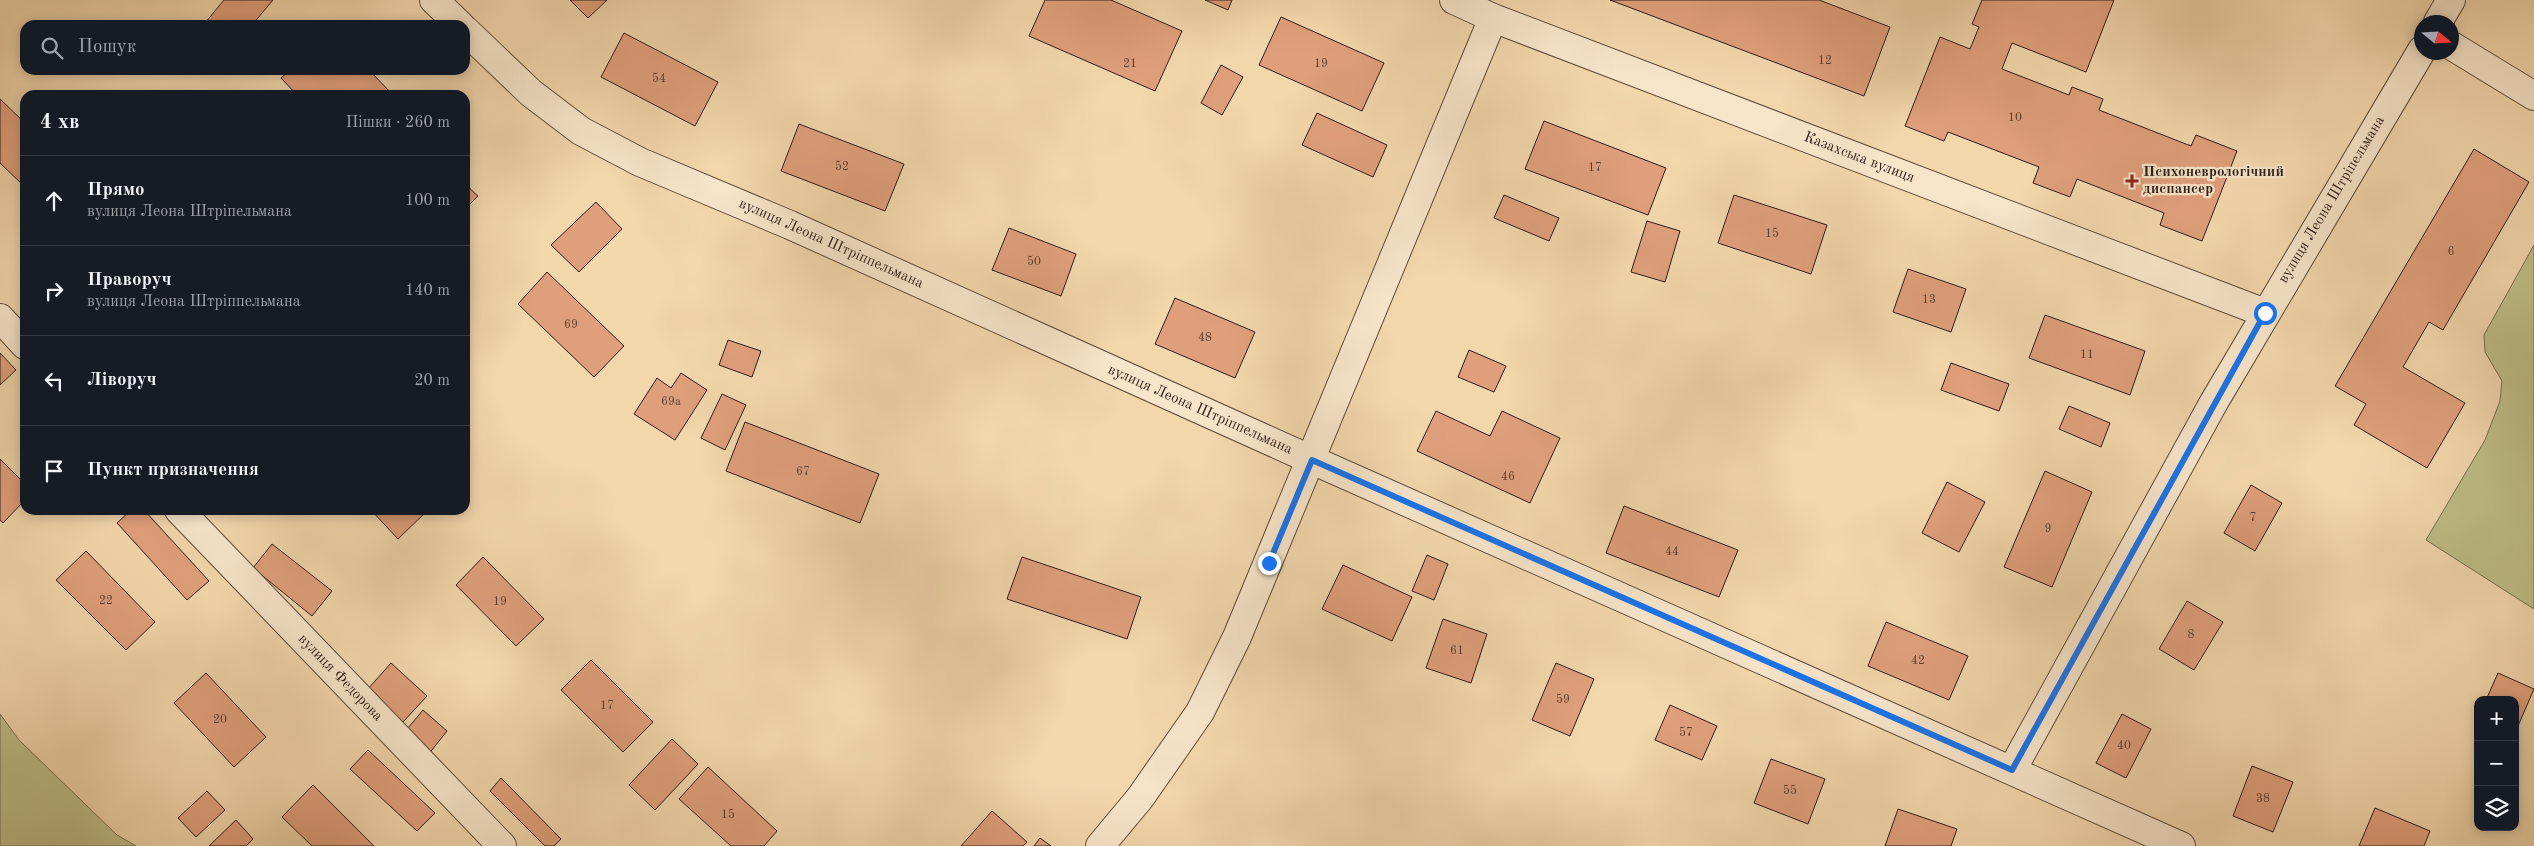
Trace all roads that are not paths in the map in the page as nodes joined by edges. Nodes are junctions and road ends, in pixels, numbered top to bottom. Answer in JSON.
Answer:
{"nodes":[{"id":1,"x":434,"y":0,"type":"edge"},
{"id":2,"x":1454,"y":0,"type":"edge"},
{"id":3,"x":2451,"y":0,"type":"edge"},
{"id":4,"x":2442,"y":15,"type":"edge"},
{"id":5,"x":1493,"y":18,"type":"junction"},
{"id":6,"x":455,"y":20,"type":"edge"},
{"id":7,"x":470,"y":35,"type":"edge"},
{"id":8,"x":2459,"y":50,"type":"edge"},
{"id":9,"x":2416,"y":60,"type":"edge"},
{"id":10,"x":2534,"y":96,"type":"edge"},
{"id":11,"x":2265,"y":313,"type":"junction"},
{"id":12,"x":0,"y":318,"type":"edge"},
{"id":13,"x":20,"y":339,"type":"edge"},
{"id":14,"x":1312,"y":460,"type":"junction"},
{"id":15,"x":184,"y":515,"type":"edge"},
{"id":16,"x":2012,"y":770,"type":"junction"},
{"id":17,"x":502,"y":846,"type":"edge"},
{"id":18,"x":1100,"y":846,"type":"edge"},
{"id":19,"x":2181,"y":846,"type":"edge"}],
"edges":[{"from":1,"to":6,"type":"street"},
{"from":2,"to":5,"type":"street","name":"Казахська вулиця"},
{"from":3,"to":4,"type":"street"},
{"from":5,"to":11,"type":"street","name":"Казахська вулиця"},
{"from":5,"to":14,"type":"street"},
{"from":7,"to":14,"type":"street","name":"вулиця Леона Штріппельмана"},
{"from":8,"to":10,"type":"street"},
{"from":9,"to":11,"type":"street","name":"вулиця Леона Штріпельмана"},
{"from":11,"to":16,"type":"street","name":"вулиця Леона Штріпельмана"},
{"from":12,"to":13,"type":"street"},
{"from":14,"to":16,"type":"street","name":"вулиця Леона Штріппельмана"},
{"from":14,"to":18,"type":"street"},
{"from":15,"to":17,"type":"street","name":"вулиця Федорова"},
{"from":16,"to":19,"type":"street","name":"вулиця Леона Штріппельмана"}]}
